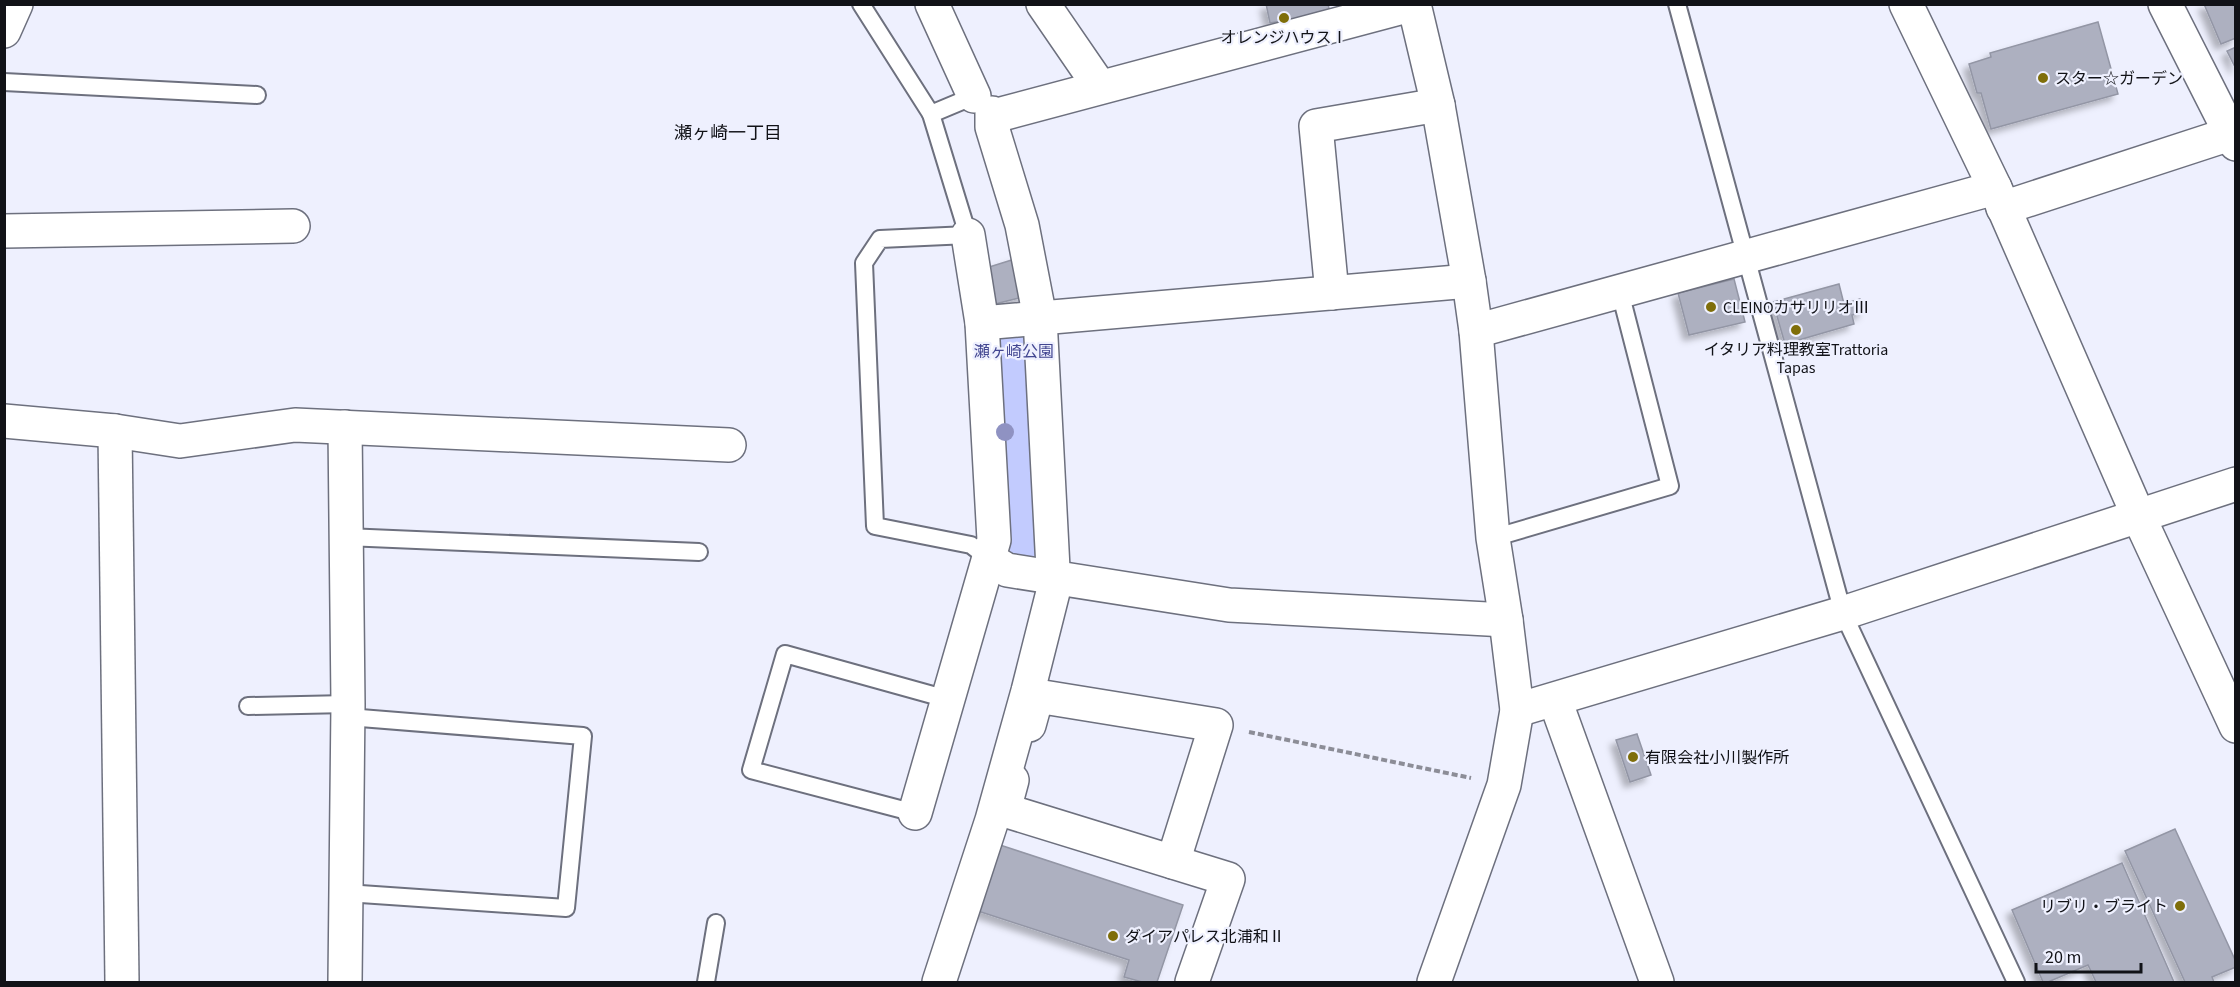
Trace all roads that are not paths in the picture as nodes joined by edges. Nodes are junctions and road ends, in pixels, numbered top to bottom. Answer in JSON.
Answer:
{"nodes":[{"id":1,"x":16,"y":4,"type":"edge"},
{"id":2,"x":861,"y":4,"type":"edge"},
{"id":3,"x":932,"y":4,"type":"edge"},
{"id":4,"x":1043,"y":4,"type":"edge"},
{"id":5,"x":1414,"y":4,"type":"edge"},
{"id":6,"x":1677,"y":4,"type":"edge"},
{"id":7,"x":1906,"y":4,"type":"edge"},
{"id":8,"x":2165,"y":4,"type":"edge"},
{"id":9,"x":4,"y":31,"type":"edge"},
{"id":10,"x":4,"y":82,"type":"edge"},
{"id":11,"x":1100,"y":87,"type":"junction"},
{"id":12,"x":257,"y":96,"type":"dead end"},
{"id":13,"x":983,"y":105,"type":"junction"},
{"id":14,"x":1438,"y":105,"type":"junction"},
{"id":15,"x":931,"y":114,"type":"junction"},
{"id":16,"x":2233,"y":139,"type":"edge"},
{"id":17,"x":1999,"y":198,"type":"junction"},
{"id":18,"x":293,"y":226,"type":"dead end"},
{"id":19,"x":4,"y":231,"type":"edge"},
{"id":20,"x":968,"y":235,"type":"junction"},
{"id":21,"x":1747,"y":257,"type":"junction"},
{"id":22,"x":1469,"y":281,"type":"junction"},
{"id":23,"x":1620,"y":292,"type":"junction"},
{"id":24,"x":1332,"y":293,"type":"junction"},
{"id":25,"x":1040,"y":318,"type":"junction"},
{"id":26,"x":982,"y":322,"type":"junction"},
{"id":27,"x":1476,"y":332,"type":"junction"},
{"id":28,"x":4,"y":421,"type":"edge"},
{"id":29,"x":345,"y":427,"type":"junction"},
{"id":30,"x":115,"y":431,"type":"junction"},
{"id":31,"x":729,"y":445,"type":"dead end"},
{"id":32,"x":2235,"y":484,"type":"edge"},
{"id":33,"x":2138,"y":515,"type":"junction"},
{"id":34,"x":346,"y":537,"type":"junction"},
{"id":35,"x":1493,"y":538,"type":"junction"},
{"id":36,"x":699,"y":552,"type":"dead end"},
{"id":37,"x":989,"y":559,"type":"junction"},
{"id":38,"x":1053,"y":578,"type":"junction"},
{"id":39,"x":1843,"y":613,"type":"junction"},
{"id":40,"x":1506,"y":620,"type":"junction"},
{"id":41,"x":947,"y":699,"type":"junction"},
{"id":42,"x":1555,"y":700,"type":"junction"},
{"id":43,"x":248,"y":706,"type":"dead end"},
{"id":44,"x":348,"y":710,"type":"junction"},
{"id":45,"x":1517,"y":710,"type":"junction"},
{"id":46,"x":2235,"y":726,"type":"edge"},
{"id":47,"x":915,"y":813,"type":"joint"},
{"id":48,"x":1173,"y":862,"type":"junction"},
{"id":49,"x":346,"y":893,"type":"junction"},
{"id":50,"x":716,"y":923,"type":"dead end"},
{"id":51,"x":122,"y":982,"type":"edge"},
{"id":52,"x":345,"y":982,"type":"edge"},
{"id":53,"x":706,"y":982,"type":"edge"},
{"id":54,"x":939,"y":982,"type":"edge"},
{"id":55,"x":1192,"y":982,"type":"edge"},
{"id":56,"x":1434,"y":982,"type":"edge"},
{"id":57,"x":1658,"y":982,"type":"edge"},
{"id":58,"x":2016,"y":982,"type":"edge"}],
"edges":[{"from":1,"to":9,"type":"street"},
{"from":2,"to":15,"type":"lane"},
{"from":3,"to":13,"type":"street"},
{"from":4,"to":11,"type":"street"},
{"from":5,"to":11,"type":"street"},
{"from":5,"to":14,"type":"street"},
{"from":6,"to":21,"type":"lane"},
{"from":7,"to":17,"type":"street"},
{"from":8,"to":16,"type":"street"},
{"from":10,"to":12,"type":"lane"},
{"from":11,"to":13,"type":"street"},
{"from":13,"to":15,"type":"lane"},
{"from":13,"to":25,"type":"street"},
{"from":14,"to":22,"type":"street"},
{"from":14,"to":24,"type":"street"},
{"from":15,"to":20,"type":"lane"},
{"from":16,"to":17,"type":"street"},
{"from":17,"to":21,"type":"street"},
{"from":17,"to":33,"type":"street"},
{"from":18,"to":19,"type":"street"},
{"from":20,"to":26,"type":"street"},
{"from":20,"to":37,"type":"lane"},
{"from":21,"to":23,"type":"street"},
{"from":21,"to":39,"type":"lane"},
{"from":22,"to":24,"type":"street"},
{"from":22,"to":27,"type":"street"},
{"from":23,"to":27,"type":"street"},
{"from":23,"to":35,"type":"lane"},
{"from":24,"to":25,"type":"street"},
{"from":25,"to":26,"type":"street"},
{"from":25,"to":38,"type":"street"},
{"from":26,"to":37,"type":"street"},
{"from":27,"to":35,"type":"street"},
{"from":28,"to":30,"type":"street"},
{"from":29,"to":30,"type":"street"},
{"from":29,"to":31,"type":"street"},
{"from":29,"to":34,"type":"street"},
{"from":30,"to":51,"type":"street"},
{"from":32,"to":33,"type":"street"},
{"from":33,"to":39,"type":"street"},
{"from":33,"to":46,"type":"street"},
{"from":34,"to":36,"type":"lane"},
{"from":34,"to":44,"type":"street"},
{"from":35,"to":40,"type":"street"},
{"from":37,"to":38,"type":"street"},
{"from":37,"to":41,"type":"street"},
{"from":38,"to":40,"type":"street"},
{"from":38,"to":54,"type":"street"},
{"from":39,"to":42,"type":"street"},
{"from":39,"to":58,"type":"lane"},
{"from":40,"to":45,"type":"street"},
{"from":41,"to":47,"type":"street"},
{"from":41,"to":47,"type":"lane"},
{"from":42,"to":45,"type":"street"},
{"from":42,"to":57,"type":"street"},
{"from":43,"to":44,"type":"lane"},
{"from":44,"to":49,"type":"street"},
{"from":44,"to":49,"type":"lane"},
{"from":45,"to":56,"type":"street"},
{"from":48,"to":48,"type":"street"},
{"from":48,"to":55,"type":"street"},
{"from":49,"to":52,"type":"street"},
{"from":50,"to":53,"type":"lane"}]}
